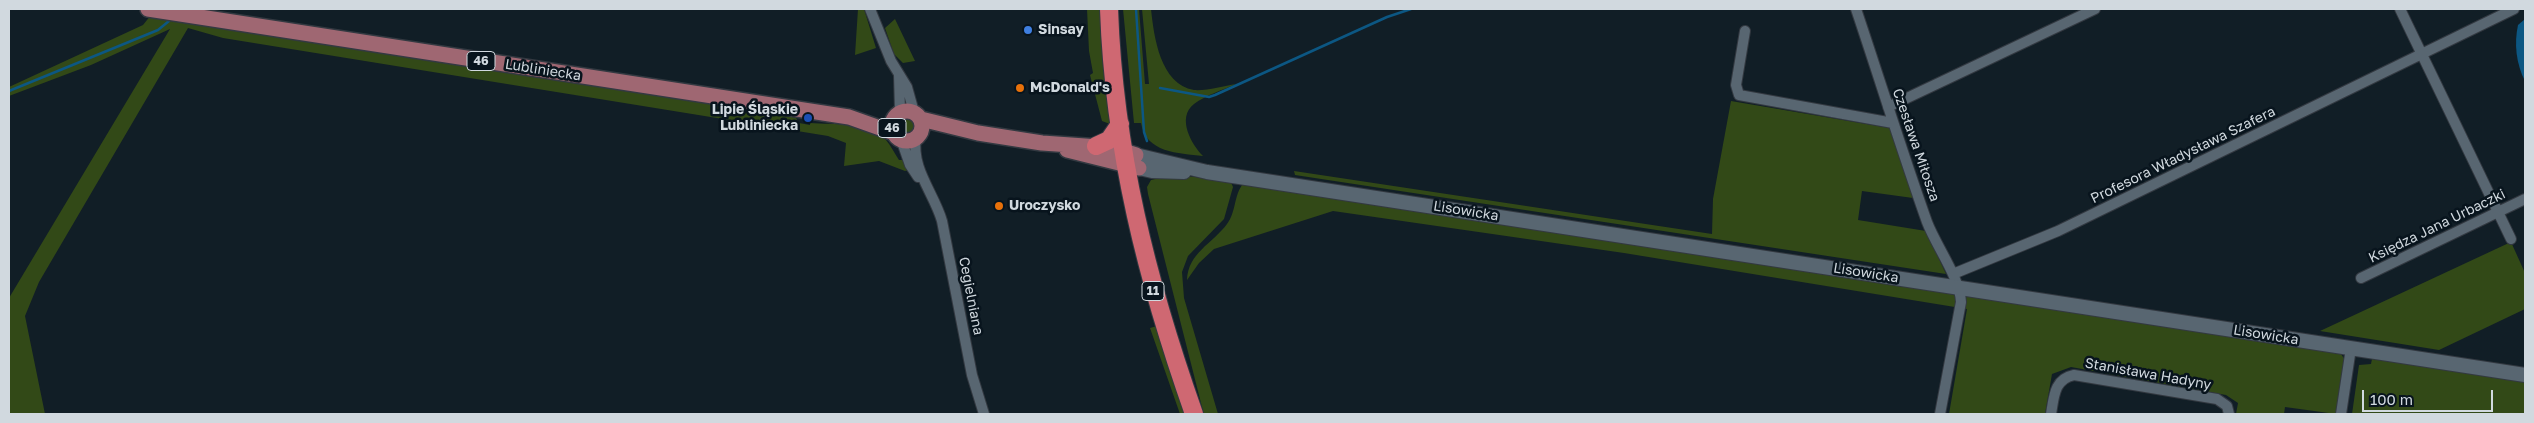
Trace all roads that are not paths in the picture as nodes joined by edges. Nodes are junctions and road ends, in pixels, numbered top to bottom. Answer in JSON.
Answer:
{"nodes":[{"id":1,"x":148,"y":9,"type":"edge"},
{"id":2,"x":870,"y":9,"type":"edge"},
{"id":3,"x":1109,"y":9,"type":"edge"},
{"id":4,"x":1120,"y":9,"type":"edge"},
{"id":5,"x":1856,"y":9,"type":"edge"},
{"id":6,"x":2095,"y":9,"type":"edge"},
{"id":7,"x":2400,"y":9,"type":"edge"},
{"id":8,"x":2514,"y":9,"type":"edge"},
{"id":9,"x":1745,"y":30,"type":"dead end"},
{"id":10,"x":2422,"y":54,"type":"junction"},
{"id":11,"x":1888,"y":107,"type":"junction"},
{"id":12,"x":908,"y":114,"type":"junction"},
{"id":13,"x":849,"y":117,"type":"junction"},
{"id":14,"x":1893,"y":123,"type":"junction"},
{"id":15,"x":1120,"y":124,"type":"junction"},
{"id":16,"x":978,"y":133,"type":"junction"},
{"id":17,"x":908,"y":136,"type":"junction"},
{"id":18,"x":1042,"y":143,"type":"junction"},
{"id":19,"x":1096,"y":146,"type":"junction"},
{"id":20,"x":1131,"y":159,"type":"junction"},
{"id":21,"x":926,"y":184,"type":"junction"},
{"id":22,"x":2525,"y":198,"type":"edge"},
{"id":23,"x":2498,"y":212,"type":"junction"},
{"id":24,"x":2511,"y":239,"type":"dead end"},
{"id":25,"x":2361,"y":278,"type":"dead end"},
{"id":26,"x":1956,"y":280,"type":"junction"},
{"id":27,"x":2351,"y":348,"type":"junction"},
{"id":28,"x":2525,"y":375,"type":"edge"},
{"id":29,"x":984,"y":414,"type":"edge"},
{"id":30,"x":1194,"y":414,"type":"edge"},
{"id":31,"x":1201,"y":414,"type":"edge"},
{"id":32,"x":1940,"y":414,"type":"edge"},
{"id":33,"x":2051,"y":414,"type":"edge"},
{"id":34,"x":2229,"y":414,"type":"edge"},
{"id":35,"x":2341,"y":414,"type":"edge"}],
"edges":[{"from":1,"to":13,"type":"main road","name":"Lubliniecka","number":"46"},
{"from":2,"to":12,"type":"street"},
{"from":3,"to":15,"type":"highway","number":"11"},
{"from":4,"to":20,"type":"highway","number":"11"},
{"from":5,"to":11,"type":"street","name":"Czesława Miłosza"},
{"from":6,"to":11,"type":"street"},
{"from":7,"to":10,"type":"street"},
{"from":8,"to":10,"type":"street","name":"Profesora Władysława Szafera"},
{"from":9,"to":14,"type":"street"},
{"from":10,"to":23,"type":"street"},
{"from":10,"to":26,"type":"street","name":"Profesora Władysława Szafera"},
{"from":11,"to":14,"type":"street","name":"Czesława Miłosza"},
{"from":12,"to":13,"type":"main road","name":"Lubliniecka","number":"46"},
{"from":12,"to":16,"type":"main road","name":"Lisowicka","number":"46"},
{"from":12,"to":17,"type":"main road","number":"46"},
{"from":12,"to":17,"type":"main road","number":"46"},
{"from":13,"to":17,"type":"main road","name":"Lubliniecka","number":"46"},
{"from":14,"to":26,"type":"street","name":"Czesława Miłosza"},
{"from":15,"to":19,"type":"highway"},
{"from":15,"to":20,"type":"highway","number":"11"},
{"from":16,"to":17,"type":"main road","name":"Lisowicka","number":"46"},
{"from":16,"to":18,"type":"main road","name":"Lisowicka","number":"46"},
{"from":17,"to":21,"type":"street","name":"Cegielniana"},
{"from":17,"to":21,"type":"street","name":"Cegielniana"},
{"from":18,"to":19,"type":"main road","name":"Lisowicka","number":"46"},
{"from":18,"to":20,"type":"main road","name":"Lisowicka","number":"46"},
{"from":19,"to":20,"type":"main road","name":"Lisowicka","number":"46"},
{"from":20,"to":26,"type":"main road","name":"Lisowicka"},
{"from":20,"to":30,"type":"highway","number":"11"},
{"from":20,"to":31,"type":"highway","number":"11"},
{"from":21,"to":29,"type":"street","name":"Cegielniana"},
{"from":22,"to":23,"type":"street","name":"Księdza Jana Urbaczki"},
{"from":23,"to":24,"type":"street"},
{"from":23,"to":25,"type":"street","name":"Księdza Jana Urbaczki"},
{"from":26,"to":27,"type":"main road","name":"Lisowicka"},
{"from":26,"to":32,"type":"street"},
{"from":27,"to":28,"type":"main road","name":"Lisowicka"},
{"from":27,"to":35,"type":"street"},
{"from":33,"to":34,"type":"street","name":"Stanisława Hadyny"}]}
